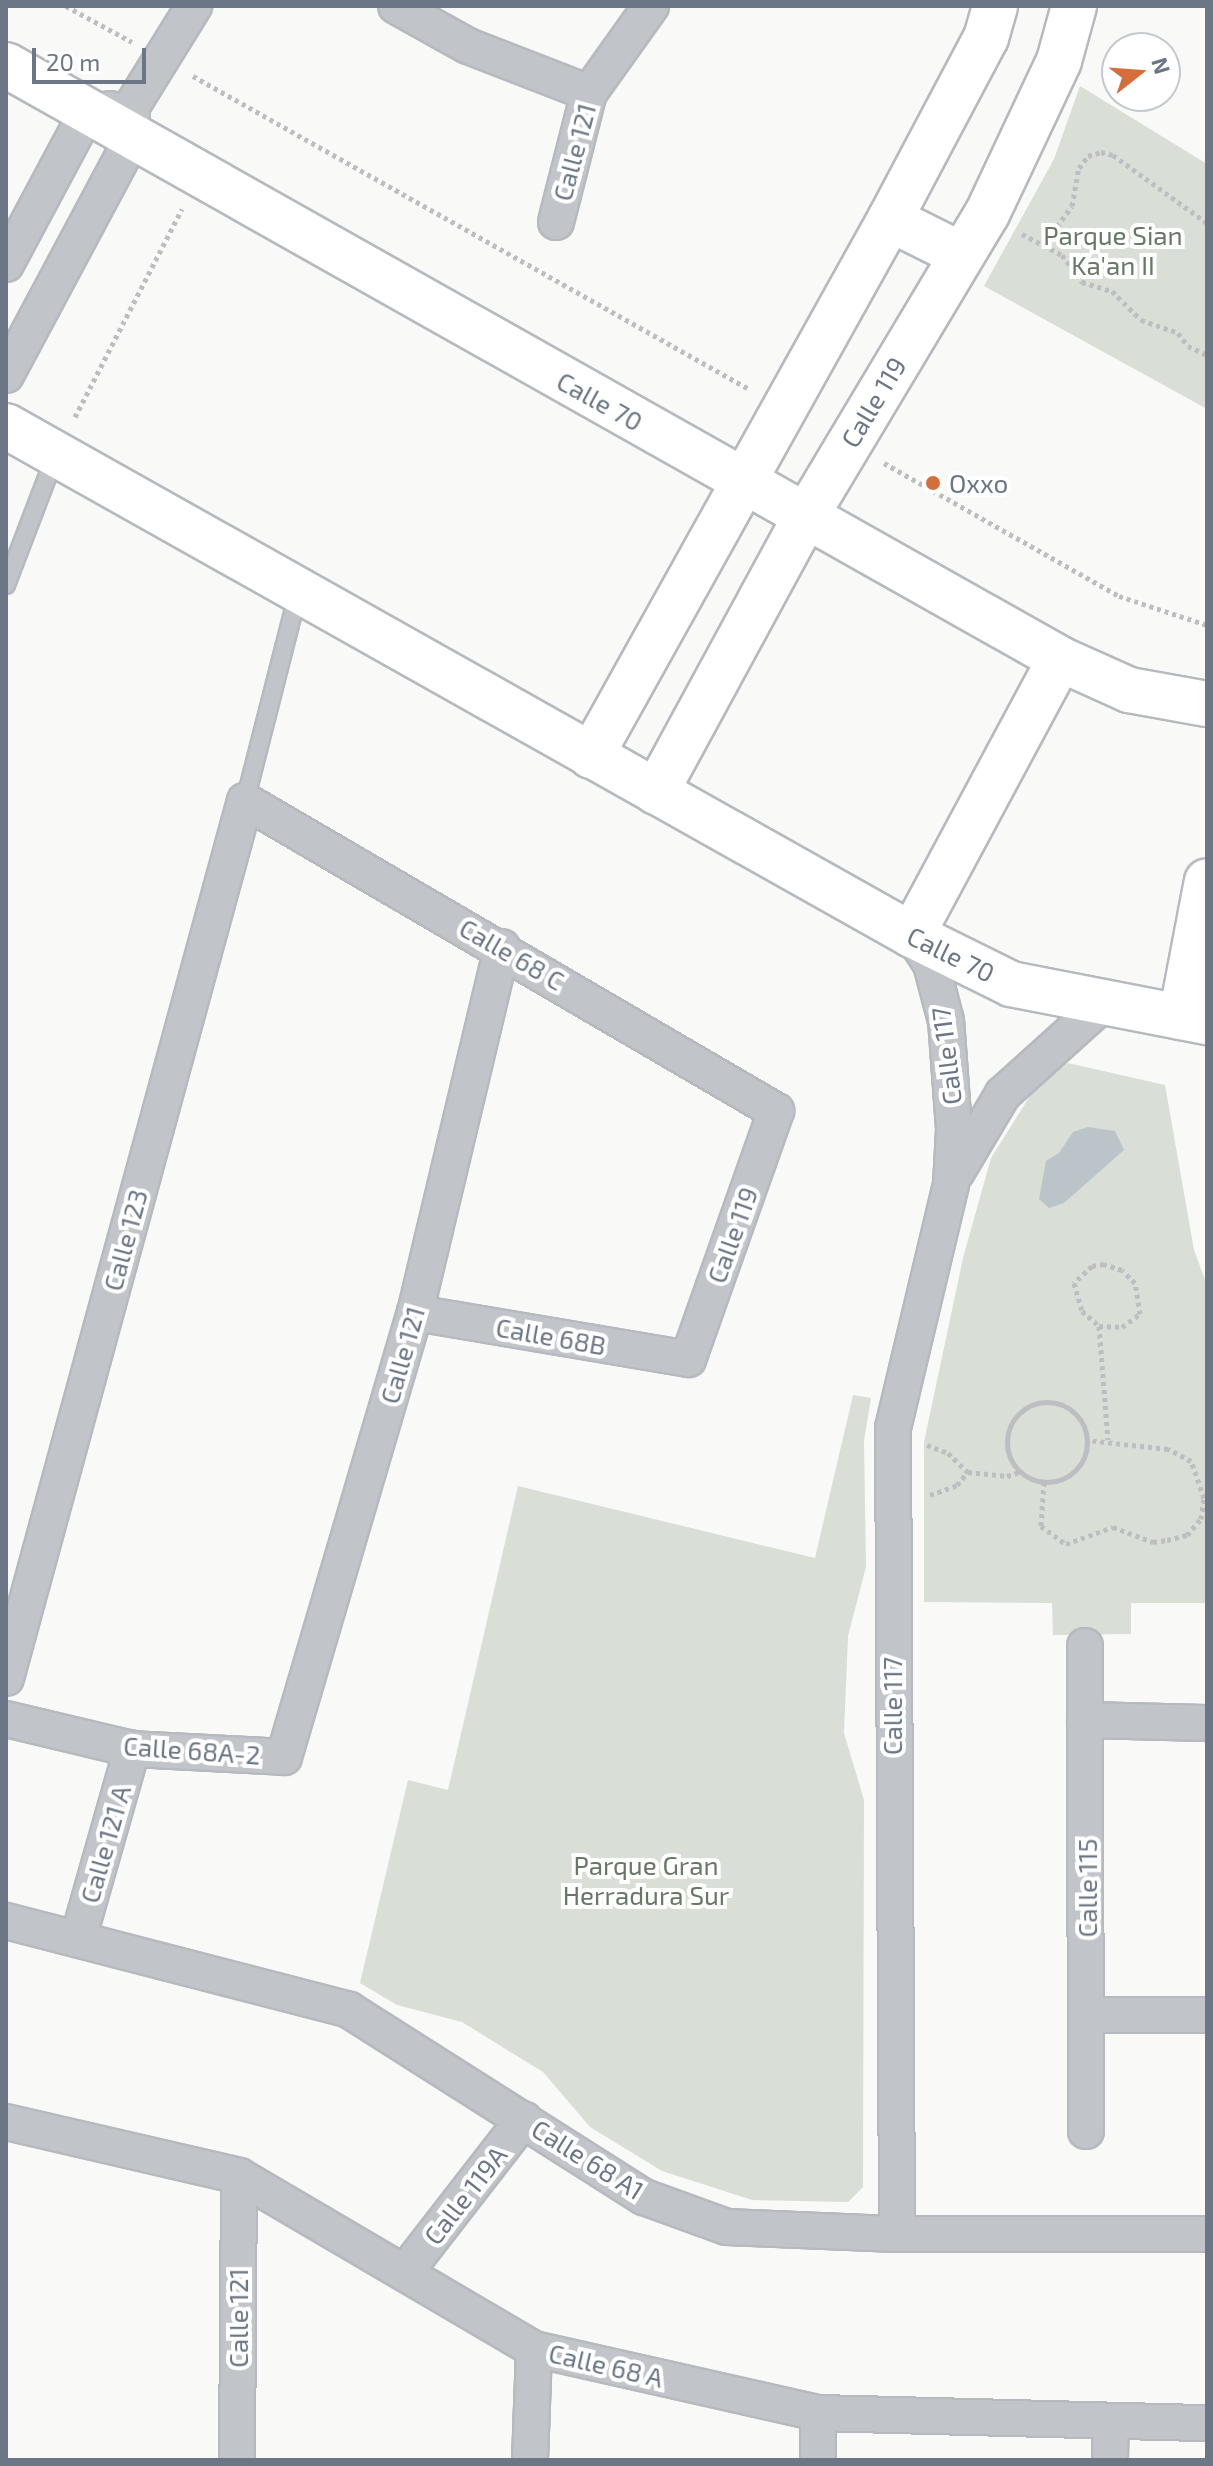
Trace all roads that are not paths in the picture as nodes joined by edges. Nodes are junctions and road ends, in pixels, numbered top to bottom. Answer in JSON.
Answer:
{"nodes":[{"id":1,"x":194,"y":6,"type":"edge"},
{"id":2,"x":396,"y":6,"type":"edge"},
{"id":3,"x":455,"y":6,"type":"edge"},
{"id":4,"x":651,"y":6,"type":"edge"},
{"id":5,"x":995,"y":6,"type":"edge"},
{"id":6,"x":1074,"y":6,"type":"edge"},
{"id":7,"x":468,"y":46,"type":"junction"},
{"id":8,"x":6,"y":65,"type":"edge"},
{"id":9,"x":589,"y":93,"type":"junction"},
{"id":10,"x":87,"y":112,"type":"junction"},
{"id":11,"x":132,"y":122,"type":"junction"},
{"id":12,"x":890,"y":219,"type":"junction"},
{"id":13,"x":556,"y":222,"type":"dead end"},
{"id":14,"x":962,"y":255,"type":"junction"},
{"id":15,"x":6,"y":264,"type":"edge"},
{"id":16,"x":6,"y":375,"type":"edge"},
{"id":17,"x":6,"y":426,"type":"edge"},
{"id":18,"x":56,"y":455,"type":"junction"},
{"id":19,"x":741,"y":479,"type":"junction"},
{"id":20,"x":806,"y":516,"type":"junction"},
{"id":21,"x":11,"y":554,"type":"edge"},
{"id":22,"x":6,"y":585,"type":"edge"},
{"id":23,"x":298,"y":591,"type":"junction"},
{"id":24,"x":1060,"y":659,"type":"junction"},
{"id":25,"x":1207,"y":704,"type":"edge"},
{"id":26,"x":591,"y":756,"type":"junction"},
{"id":27,"x":656,"y":792,"type":"junction"},
{"id":28,"x":245,"y":801,"type":"junction"},
{"id":29,"x":1207,"y":881,"type":"edge"},
{"id":30,"x":912,"y":935,"type":"junction"},
{"id":31,"x":502,"y":947,"type":"junction"},
{"id":32,"x":1105,"y":1002,"type":"junction"},
{"id":33,"x":1194,"y":1019,"type":"edge"},
{"id":34,"x":776,"y":1111,"type":"joint"},
{"id":35,"x":951,"y":1185,"type":"junction"},
{"id":36,"x":415,"y":1313,"type":"junction"},
{"id":37,"x":688,"y":1359,"type":"joint"},
{"id":38,"x":1085,"y":1646,"type":"dead end"},
{"id":39,"x":6,"y":1678,"type":"edge"},
{"id":40,"x":6,"y":1719,"type":"edge"},
{"id":41,"x":1085,"y":1720,"type":"junction"},
{"id":42,"x":1207,"y":1723,"type":"edge"},
{"id":43,"x":132,"y":1749,"type":"junction"},
{"id":44,"x":284,"y":1757,"type":"joint"},
{"id":45,"x":6,"y":1921,"type":"edge"},
{"id":46,"x":78,"y":1939,"type":"junction"},
{"id":47,"x":1088,"y":2015,"type":"junction"},
{"id":48,"x":1207,"y":2015,"type":"edge"},
{"id":49,"x":524,"y":2119,"type":"junction"},
{"id":50,"x":6,"y":2122,"type":"edge"},
{"id":51,"x":1086,"y":2131,"type":"dead end"},
{"id":52,"x":239,"y":2176,"type":"junction"},
{"id":53,"x":897,"y":2234,"type":"junction"},
{"id":54,"x":1207,"y":2234,"type":"edge"},
{"id":55,"x":406,"y":2271,"type":"junction"},
{"id":56,"x":534,"y":2349,"type":"junction"},
{"id":57,"x":818,"y":2413,"type":"junction"},
{"id":58,"x":1111,"y":2421,"type":"junction"},
{"id":59,"x":1207,"y":2423,"type":"edge"},
{"id":60,"x":237,"y":2460,"type":"edge"},
{"id":61,"x":530,"y":2460,"type":"edge"},
{"id":62,"x":818,"y":2460,"type":"edge"},
{"id":63,"x":1110,"y":2460,"type":"edge"}],
"edges":[{"from":1,"to":11,"type":"street"},
{"from":2,"to":7,"type":"street"},
{"from":3,"to":7,"type":"street"},
{"from":4,"to":9,"type":"street","name":"Calle 121"},
{"from":5,"to":12,"type":"street"},
{"from":6,"to":14,"type":"street","name":"Calle 119"},
{"from":7,"to":9,"type":"street"},
{"from":8,"to":10,"type":"street","name":"Calle 70"},
{"from":9,"to":13,"type":"street","name":"Calle 121"},
{"from":10,"to":11,"type":"street","name":"Calle 70"},
{"from":10,"to":15,"type":"street"},
{"from":11,"to":16,"type":"street"},
{"from":11,"to":19,"type":"street","name":"Calle 70"},
{"from":12,"to":14,"type":"street"},
{"from":12,"to":19,"type":"street"},
{"from":14,"to":20,"type":"street","name":"Calle 119"},
{"from":17,"to":18,"type":"street","name":"Calle 70"},
{"from":18,"to":21,"type":"lane"},
{"from":18,"to":23,"type":"street","name":"Calle 70"},
{"from":19,"to":20,"type":"street","name":"Calle 70"},
{"from":19,"to":26,"type":"street"},
{"from":20,"to":24,"type":"street","name":"Calle 70"},
{"from":20,"to":27,"type":"street","name":"Calle 119"},
{"from":21,"to":22,"type":"lane"},
{"from":23,"to":26,"type":"street","name":"Calle 70"},
{"from":23,"to":28,"type":"lane"},
{"from":24,"to":25,"type":"street","name":"Calle 70"},
{"from":24,"to":30,"type":"street"},
{"from":26,"to":27,"type":"street","name":"Calle 70"},
{"from":27,"to":30,"type":"street","name":"Calle 70"},
{"from":28,"to":31,"type":"street","name":"Calle 68 C"},
{"from":28,"to":39,"type":"street","name":"Calle 123"},
{"from":29,"to":33,"type":"street"},
{"from":30,"to":32,"type":"street","name":"Calle 70"},
{"from":30,"to":35,"type":"street","name":"Calle 117"},
{"from":31,"to":34,"type":"street","name":"Calle 68 C"},
{"from":31,"to":36,"type":"street","name":"Calle 121"},
{"from":32,"to":33,"type":"street","name":"Calle 70"},
{"from":32,"to":35,"type":"street","name":"Calle 117"},
{"from":34,"to":37,"type":"street","name":"Calle 119"},
{"from":35,"to":53,"type":"street","name":"Calle 117"},
{"from":36,"to":37,"type":"street","name":"Calle 68B"},
{"from":36,"to":44,"type":"street","name":"Calle 121"},
{"from":38,"to":41,"type":"street","name":"Calle 115"},
{"from":40,"to":43,"type":"street","name":"Calle 68A-2"},
{"from":41,"to":42,"type":"street"},
{"from":41,"to":47,"type":"street","name":"Calle 115"},
{"from":43,"to":44,"type":"street","name":"Calle 68A-2"},
{"from":43,"to":46,"type":"street","name":"Calle 121 A"},
{"from":45,"to":46,"type":"street","name":"Calle 68 A1"},
{"from":46,"to":49,"type":"street","name":"Calle 68 A1"},
{"from":47,"to":48,"type":"street"},
{"from":47,"to":51,"type":"street","name":"Calle 115"},
{"from":49,"to":53,"type":"street","name":"Calle 68 A1"},
{"from":49,"to":55,"type":"street","name":"Calle 119A"},
{"from":50,"to":52,"type":"street","name":"Calle 68 A"},
{"from":52,"to":55,"type":"street","name":"Calle 68 A"},
{"from":52,"to":60,"type":"street","name":"Calle 121"},
{"from":53,"to":54,"type":"street","name":"Calle 68 A1"},
{"from":55,"to":56,"type":"street","name":"Calle 68 A"},
{"from":56,"to":57,"type":"street","name":"Calle 68 A"},
{"from":56,"to":61,"type":"street"},
{"from":57,"to":58,"type":"street","name":"Calle 68 A"},
{"from":57,"to":62,"type":"street"},
{"from":58,"to":59,"type":"street","name":"Calle 68 A"},
{"from":58,"to":63,"type":"street"}]}
